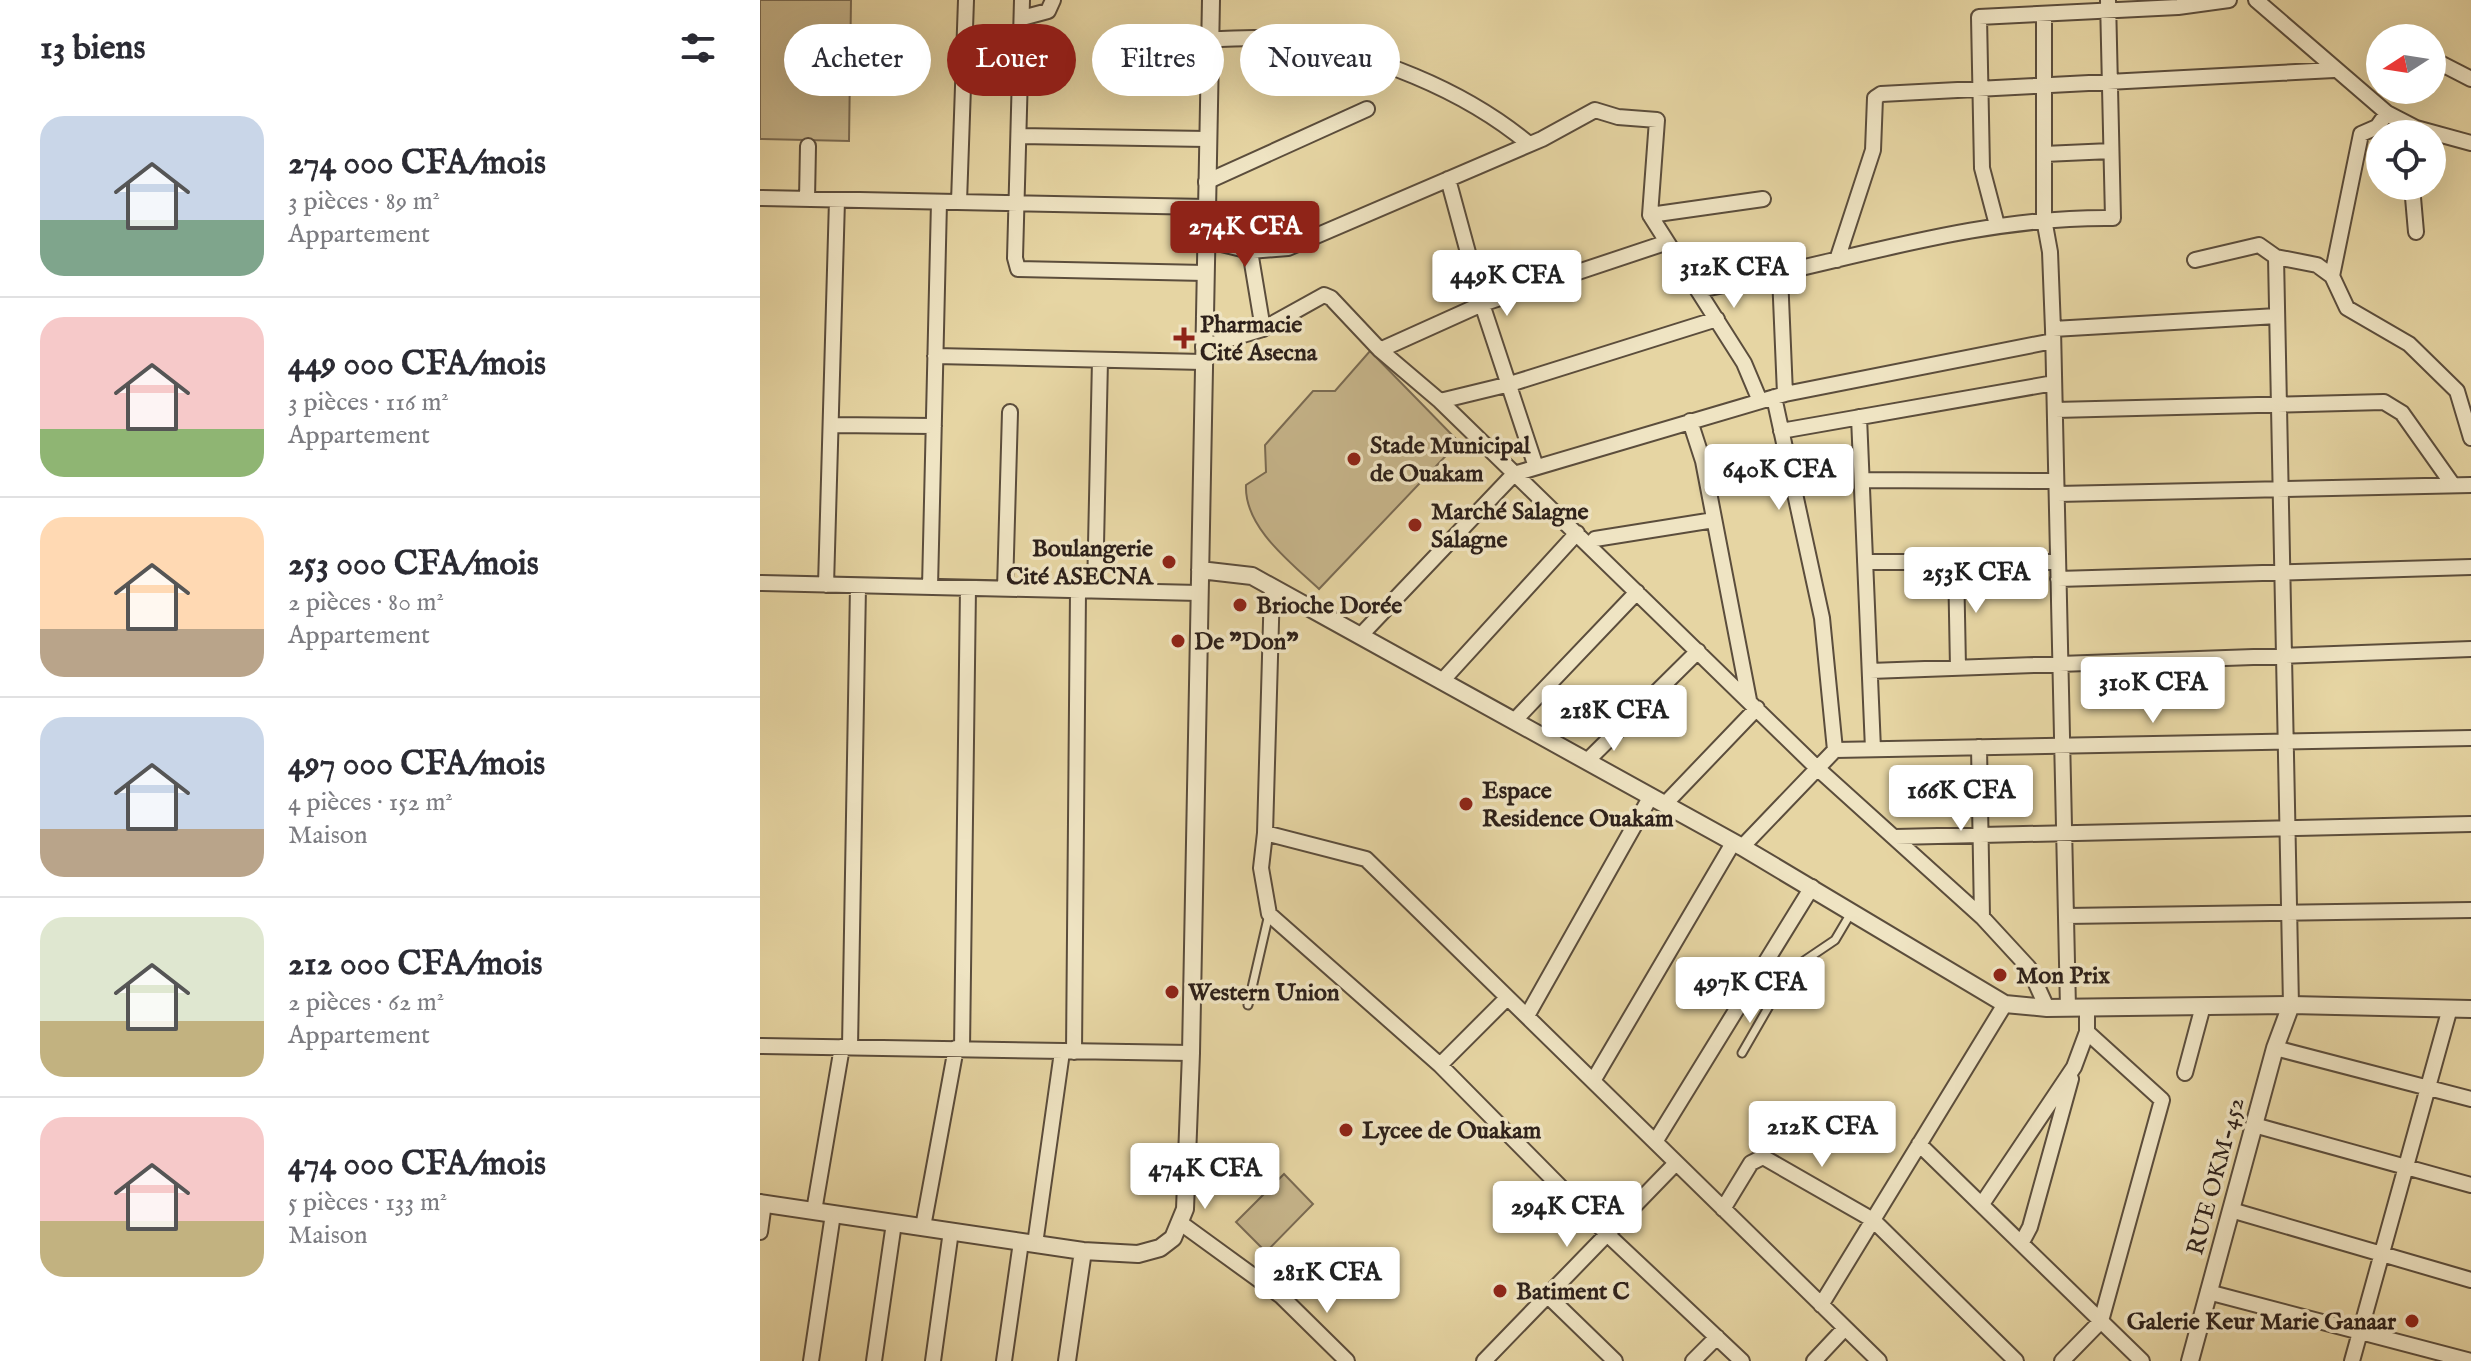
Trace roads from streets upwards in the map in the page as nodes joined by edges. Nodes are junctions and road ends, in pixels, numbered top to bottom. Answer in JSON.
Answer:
{"nodes":[{"id":1,"x":966,"y":0,"type":"edge"},
{"id":2,"x":1022,"y":0,"type":"edge"},
{"id":3,"x":1053,"y":0,"type":"edge"},
{"id":4,"x":1211,"y":0,"type":"edge"},
{"id":5,"x":2229,"y":0,"type":"edge"},
{"id":6,"x":2256,"y":0,"type":"edge"},
{"id":7,"x":2178,"y":4,"type":"edge"},
{"id":8,"x":2108,"y":6,"type":"edge"},
{"id":9,"x":2044,"y":14,"type":"junction"},
{"id":10,"x":1022,"y":18,"type":"junction"},
{"id":11,"x":1212,"y":24,"type":"edge"},
{"id":12,"x":1224,"y":39,"type":"edge"},
{"id":13,"x":2446,"y":66,"type":"edge"},
{"id":14,"x":2334,"y":70,"type":"junction"},
{"id":15,"x":2471,"y":79,"type":"edge"},
{"id":16,"x":2109,"y":80,"type":"junction"},
{"id":17,"x":2045,"y":85,"type":"junction"},
{"id":18,"x":1980,"y":88,"type":"junction"},
{"id":19,"x":1209,"y":96,"type":"edge"},
{"id":20,"x":1367,"y":109,"type":"dead end"},
{"id":21,"x":2387,"y":113,"type":"junction"},
{"id":22,"x":2398,"y":120,"type":"edge"},
{"id":23,"x":1019,"y":136,"type":"junction"},
{"id":24,"x":2446,"y":138,"type":"edge"},
{"id":25,"x":1207,"y":139,"type":"junction"},
{"id":26,"x":2471,"y":143,"type":"edge"},
{"id":27,"x":1529,"y":144,"type":"junction"},
{"id":28,"x":808,"y":146,"type":"dead end"},
{"id":29,"x":2111,"y":151,"type":"junction"},
{"id":30,"x":2044,"y":154,"type":"junction"},
{"id":31,"x":1448,"y":179,"type":"junction"},
{"id":32,"x":1206,"y":182,"type":"junction"},
{"id":33,"x":760,"y":198,"type":"edge"},
{"id":34,"x":807,"y":199,"type":"junction"},
{"id":35,"x":1763,"y":199,"type":"dead end"},
{"id":36,"x":837,"y":200,"type":"junction"},
{"id":37,"x":2413,"y":200,"type":"edge"},
{"id":38,"x":939,"y":202,"type":"junction"},
{"id":39,"x":959,"y":202,"type":"junction"},
{"id":40,"x":1017,"y":203,"type":"junction"},
{"id":41,"x":1206,"y":207,"type":"junction"},
{"id":42,"x":1650,"y":215,"type":"junction"},
{"id":43,"x":2044,"y":219,"type":"junction"},
{"id":44,"x":1997,"y":225,"type":"junction"},
{"id":45,"x":2416,"y":232,"type":"dead end"},
{"id":46,"x":1205,"y":240,"type":"junction"},
{"id":47,"x":1665,"y":243,"type":"junction"},
{"id":48,"x":1250,"y":251,"type":"junction"},
{"id":49,"x":2276,"y":257,"type":"junction"},
{"id":50,"x":1837,"y":260,"type":"junction"},
{"id":51,"x":2195,"y":260,"type":"dead end"},
{"id":52,"x":1205,"y":273,"type":"junction"},
{"id":53,"x":1780,"y":275,"type":"junction"},
{"id":54,"x":2332,"y":276,"type":"junction"},
{"id":55,"x":1698,"y":290,"type":"junction"},
{"id":56,"x":1482,"y":304,"type":"junction"},
{"id":57,"x":2277,"y":316,"type":"junction"},
{"id":58,"x":1717,"y":319,"type":"junction"},
{"id":59,"x":1263,"y":329,"type":"junction"},
{"id":60,"x":2053,"y":335,"type":"junction"},
{"id":61,"x":1380,"y":350,"type":"junction"},
{"id":62,"x":1203,"y":354,"type":"junction"},
{"id":63,"x":935,"y":356,"type":"junction"},
{"id":64,"x":1100,"y":360,"type":"junction"},
{"id":65,"x":2054,"y":383,"type":"junction"},
{"id":66,"x":1510,"y":384,"type":"junction"},
{"id":67,"x":1773,"y":397,"type":"junction"},
{"id":68,"x":1440,"y":401,"type":"junction"},
{"id":69,"x":2279,"y":403,"type":"junction"},
{"id":70,"x":2055,"y":410,"type":"junction"},
{"id":71,"x":1010,"y":412,"type":"dead end"},
{"id":72,"x":1859,"y":417,"type":"junction"},
{"id":73,"x":1690,"y":421,"type":"junction"},
{"id":74,"x":831,"y":425,"type":"junction"},
{"id":75,"x":934,"y":426,"type":"junction"},
{"id":76,"x":1781,"y":431,"type":"junction"},
{"id":77,"x":2471,"y":438,"type":"edge"},
{"id":78,"x":1536,"y":467,"type":"junction"},
{"id":79,"x":1514,"y":474,"type":"junction"},
{"id":80,"x":1862,"y":480,"type":"junction"},
{"id":81,"x":2453,"y":485,"type":"junction"},
{"id":82,"x":2471,"y":485,"type":"edge"},
{"id":83,"x":2056,"y":488,"type":"junction"},
{"id":84,"x":2280,"y":489,"type":"junction"},
{"id":85,"x":1714,"y":520,"type":"junction"},
{"id":86,"x":1577,"y":533,"type":"junction"},
{"id":87,"x":1589,"y":546,"type":"junction"},
{"id":88,"x":1865,"y":562,"type":"junction"},
{"id":89,"x":1956,"y":562,"type":"junction"},
{"id":90,"x":2058,"y":562,"type":"junction"},
{"id":91,"x":2471,"y":567,"type":"edge"},
{"id":92,"x":1200,"y":570,"type":"junction"},
{"id":93,"x":2281,"y":572,"type":"junction"},
{"id":94,"x":2058,"y":579,"type":"junction"},
{"id":95,"x":760,"y":583,"type":"edge"},
{"id":96,"x":826,"y":585,"type":"junction"},
{"id":97,"x":858,"y":586,"type":"junction"},
{"id":98,"x":930,"y":587,"type":"junction"},
{"id":99,"x":1272,"y":587,"type":"junction"},
{"id":100,"x":968,"y":588,"type":"junction"},
{"id":101,"x":1005,"y":589,"type":"junction"},
{"id":102,"x":1078,"y":591,"type":"junction"},
{"id":103,"x":1095,"y":591,"type":"junction"},
{"id":104,"x":1637,"y":592,"type":"junction"},
{"id":105,"x":1199,"y":593,"type":"junction"},
{"id":106,"x":1361,"y":635,"type":"junction"},
{"id":107,"x":2471,"y":649,"type":"edge"},
{"id":108,"x":1698,"y":651,"type":"junction"},
{"id":109,"x":2283,"y":656,"type":"junction"},
{"id":110,"x":2060,"y":664,"type":"junction"},
{"id":111,"x":1958,"y":668,"type":"junction"},
{"id":112,"x":1870,"y":671,"type":"junction"},
{"id":113,"x":1442,"y":681,"type":"junction"},
{"id":114,"x":1753,"y":704,"type":"junction"},
{"id":115,"x":1514,"y":721,"type":"junction"},
{"id":116,"x":2471,"y":738,"type":"edge"},
{"id":117,"x":2284,"y":742,"type":"junction"},
{"id":118,"x":2062,"y":746,"type":"junction"},
{"id":119,"x":1979,"y":747,"type":"junction"},
{"id":120,"x":1873,"y":749,"type":"junction"},
{"id":121,"x":1835,"y":750,"type":"junction"},
{"id":122,"x":1587,"y":761,"type":"junction"},
{"id":123,"x":1816,"y":767,"type":"junction"},
{"id":124,"x":1658,"y":800,"type":"junction"},
{"id":125,"x":2471,"y":824,"type":"edge"},
{"id":126,"x":2285,"y":828,"type":"junction"},
{"id":127,"x":1265,"y":833,"type":"junction"},
{"id":128,"x":2064,"y":833,"type":"junction"},
{"id":129,"x":1981,"y":835,"type":"junction"},
{"id":130,"x":1895,"y":837,"type":"junction"},
{"id":131,"x":1738,"y":845,"type":"junction"},
{"id":132,"x":1812,"y":887,"type":"junction"},
{"id":133,"x":2471,"y":910,"type":"edge"},
{"id":134,"x":2286,"y":913,"type":"junction"},
{"id":135,"x":2066,"y":916,"type":"junction"},
{"id":136,"x":1982,"y":917,"type":"junction"},
{"id":137,"x":1507,"y":998,"type":"junction"},
{"id":138,"x":2005,"y":1004,"type":"junction"},
{"id":139,"x":2291,"y":1005,"type":"junction"},
{"id":140,"x":2203,"y":1006,"type":"junction"},
{"id":141,"x":2047,"y":1008,"type":"junction"},
{"id":142,"x":2068,"y":1008,"type":"junction"},
{"id":143,"x":2087,"y":1008,"type":"junction"},
{"id":144,"x":2450,"y":1008,"type":"junction"},
{"id":145,"x":2471,"y":1009,"type":"edge"},
{"id":146,"x":1527,"y":1016,"type":"junction"},
{"id":147,"x":2087,"y":1032,"type":"junction"},
{"id":148,"x":760,"y":1046,"type":"edge"},
{"id":149,"x":846,"y":1047,"type":"junction"},
{"id":150,"x":2275,"y":1048,"type":"junction"},
{"id":151,"x":959,"y":1049,"type":"junction"},
{"id":152,"x":1068,"y":1052,"type":"junction"},
{"id":153,"x":1191,"y":1053,"type":"junction"},
{"id":154,"x":1440,"y":1065,"type":"junction"},
{"id":155,"x":2074,"y":1067,"type":"junction"},
{"id":156,"x":2185,"y":1073,"type":"dead end"},
{"id":157,"x":1593,"y":1081,"type":"junction"},
{"id":158,"x":2427,"y":1089,"type":"junction"},
{"id":159,"x":2471,"y":1099,"type":"edge"},
{"id":160,"x":2254,"y":1125,"type":"junction"},
{"id":161,"x":1655,"y":1142,"type":"junction"},
{"id":162,"x":1919,"y":1144,"type":"junction"},
{"id":163,"x":1676,"y":1163,"type":"junction"},
{"id":164,"x":2405,"y":1167,"type":"junction"},
{"id":165,"x":2471,"y":1185,"type":"edge"},
{"id":166,"x":762,"y":1203,"type":"edge"},
{"id":167,"x":1982,"y":1204,"type":"junction"},
{"id":168,"x":1723,"y":1209,"type":"junction"},
{"id":169,"x":2231,"y":1210,"type":"junction"},
{"id":170,"x":814,"y":1211,"type":"junction"},
{"id":171,"x":833,"y":1214,"type":"junction"},
{"id":172,"x":1873,"y":1220,"type":"junction"},
{"id":173,"x":894,"y":1223,"type":"junction"},
{"id":174,"x":1182,"y":1224,"type":"junction"},
{"id":175,"x":923,"y":1227,"type":"junction"},
{"id":176,"x":951,"y":1231,"type":"junction"},
{"id":177,"x":760,"y":1232,"type":"edge"},
{"id":178,"x":1607,"y":1234,"type":"junction"},
{"id":179,"x":2022,"y":1242,"type":"junction"},
{"id":180,"x":1028,"y":1243,"type":"junction"},
{"id":181,"x":1083,"y":1251,"type":"junction"},
{"id":182,"x":2382,"y":1254,"type":"junction"},
{"id":183,"x":2471,"y":1280,"type":"edge"},
{"id":184,"x":2208,"y":1292,"type":"junction"},
{"id":185,"x":1548,"y":1296,"type":"junction"},
{"id":186,"x":1821,"y":1305,"type":"junction"},
{"id":187,"x":2101,"y":1321,"type":"junction"},
{"id":188,"x":1845,"y":1328,"type":"junction"},
{"id":189,"x":2360,"y":1332,"type":"junction"},
{"id":190,"x":1717,"y":1337,"type":"junction"},
{"id":191,"x":1488,"y":1360,"type":"edge"},
{"id":192,"x":811,"y":1361,"type":"edge"},
{"id":193,"x":874,"y":1361,"type":"edge"},
{"id":194,"x":933,"y":1361,"type":"edge"},
{"id":195,"x":1004,"y":1361,"type":"edge"},
{"id":196,"x":1067,"y":1361,"type":"edge"},
{"id":197,"x":1347,"y":1361,"type":"edge"},
{"id":198,"x":1615,"y":1361,"type":"edge"},
{"id":199,"x":1693,"y":1361,"type":"edge"},
{"id":200,"x":1742,"y":1361,"type":"edge"},
{"id":201,"x":1814,"y":1361,"type":"edge"},
{"id":202,"x":1879,"y":1361,"type":"edge"},
{"id":203,"x":2016,"y":1361,"type":"edge"},
{"id":204,"x":2062,"y":1361,"type":"edge"},
{"id":205,"x":2142,"y":1361,"type":"edge"},
{"id":206,"x":2190,"y":1361,"type":"edge"},
{"id":207,"x":2352,"y":1361,"type":"edge"},
{"id":208,"x":2471,"y":1361,"type":"edge"}],
"edges":[{"from":1,"to":39,"type":"street"},
{"from":2,"to":10,"type":"street"},
{"from":3,"to":10,"type":"street"},
{"from":4,"to":11,"type":"street"},
{"from":5,"to":7,"type":"street"},
{"from":6,"to":14,"type":"street"},
{"from":7,"to":8,"type":"street"},
{"from":8,"to":9,"type":"street"},
{"from":8,"to":16,"type":"street"},
{"from":9,"to":17,"type":"street"},
{"from":9,"to":18,"type":"street"},
{"from":10,"to":23,"type":"street"},
{"from":12,"to":27,"type":"street"},
{"from":13,"to":15,"type":"street"},
{"from":14,"to":16,"type":"street"},
{"from":14,"to":21,"type":"street"},
{"from":16,"to":17,"type":"street"},
{"from":16,"to":29,"type":"street"},
{"from":17,"to":18,"type":"street"},
{"from":17,"to":30,"type":"street"},
{"from":18,"to":44,"type":"street"},
{"from":18,"to":50,"type":"street"},
{"from":19,"to":25,"type":"street"},
{"from":20,"to":32,"type":"street"},
{"from":21,"to":22,"type":"street"},
{"from":21,"to":54,"type":"street"},
{"from":23,"to":25,"type":"street"},
{"from":23,"to":40,"type":"street"},
{"from":24,"to":26,"type":"street"},
{"from":25,"to":32,"type":"street"},
{"from":27,"to":31,"type":"street"},
{"from":27,"to":42,"type":"street"},
{"from":28,"to":34,"type":"street"},
{"from":29,"to":30,"type":"street"},
{"from":29,"to":43,"type":"street"},
{"from":30,"to":43,"type":"street"},
{"from":31,"to":48,"type":"street"},
{"from":31,"to":56,"type":"street"},
{"from":32,"to":41,"type":"street"},
{"from":33,"to":34,"type":"street"},
{"from":34,"to":36,"type":"street"},
{"from":35,"to":42,"type":"street"},
{"from":36,"to":38,"type":"street"},
{"from":36,"to":74,"type":"street"},
{"from":37,"to":45,"type":"street"},
{"from":38,"to":39,"type":"street"},
{"from":38,"to":63,"type":"street"},
{"from":39,"to":40,"type":"street"},
{"from":40,"to":41,"type":"street"},
{"from":40,"to":52,"type":"street"},
{"from":41,"to":46,"type":"street"},
{"from":42,"to":47,"type":"street"},
{"from":43,"to":44,"type":"street"},
{"from":43,"to":60,"type":"street"},
{"from":44,"to":50,"type":"street"},
{"from":46,"to":48,"type":"street"},
{"from":46,"to":52,"type":"street"},
{"from":47,"to":55,"type":"street"},
{"from":47,"to":56,"type":"street"},
{"from":48,"to":59,"type":"street"},
{"from":49,"to":51,"type":"street"},
{"from":49,"to":54,"type":"street"},
{"from":49,"to":57,"type":"street"},
{"from":50,"to":53,"type":"street"},
{"from":52,"to":62,"type":"street"},
{"from":53,"to":55,"type":"street"},
{"from":53,"to":67,"type":"street"},
{"from":54,"to":77,"type":"street"},
{"from":55,"to":58,"type":"street"},
{"from":56,"to":61,"type":"street"},
{"from":56,"to":66,"type":"street"},
{"from":57,"to":60,"type":"street"},
{"from":57,"to":69,"type":"street"},
{"from":58,"to":66,"type":"street"},
{"from":58,"to":67,"type":"street"},
{"from":59,"to":61,"type":"street"},
{"from":59,"to":62,"type":"street"},
{"from":60,"to":65,"type":"street"},
{"from":60,"to":67,"type":"street"},
{"from":61,"to":68,"type":"street"},
{"from":62,"to":64,"type":"street"},
{"from":62,"to":92,"type":"street"},
{"from":63,"to":64,"type":"street"},
{"from":63,"to":75,"type":"street"},
{"from":64,"to":103,"type":"street"},
{"from":65,"to":70,"type":"street"},
{"from":65,"to":72,"type":"street"},
{"from":66,"to":68,"type":"street"},
{"from":66,"to":78,"type":"street"},
{"from":67,"to":73,"type":"street"},
{"from":67,"to":76,"type":"street"},
{"from":68,"to":79,"type":"street"},
{"from":69,"to":70,"type":"street"},
{"from":69,"to":81,"type":"street"},
{"from":69,"to":84,"type":"street"},
{"from":70,"to":83,"type":"street"},
{"from":71,"to":101,"type":"street"},
{"from":72,"to":76,"type":"street"},
{"from":72,"to":80,"type":"street"},
{"from":73,"to":78,"type":"street"},
{"from":73,"to":85,"type":"street"},
{"from":74,"to":75,"type":"street"},
{"from":74,"to":96,"type":"street"},
{"from":75,"to":98,"type":"street"},
{"from":76,"to":121,"type":"street"},
{"from":78,"to":79,"type":"street"},
{"from":79,"to":86,"type":"street"},
{"from":79,"to":106,"type":"street"},
{"from":80,"to":83,"type":"street"},
{"from":80,"to":88,"type":"street"},
{"from":81,"to":82,"type":"street"},
{"from":81,"to":84,"type":"street"},
{"from":83,"to":84,"type":"street"},
{"from":83,"to":90,"type":"street"},
{"from":84,"to":93,"type":"street"},
{"from":85,"to":87,"type":"street"},
{"from":85,"to":114,"type":"street"},
{"from":86,"to":87,"type":"street"},
{"from":86,"to":113,"type":"street"},
{"from":87,"to":104,"type":"street"},
{"from":88,"to":89,"type":"street"},
{"from":88,"to":112,"type":"street"},
{"from":89,"to":90,"type":"street"},
{"from":89,"to":111,"type":"street"},
{"from":90,"to":94,"type":"street"},
{"from":91,"to":93,"type":"street"},
{"from":92,"to":99,"type":"street"},
{"from":92,"to":105,"type":"street"},
{"from":93,"to":94,"type":"street"},
{"from":93,"to":109,"type":"street"},
{"from":94,"to":110,"type":"street"},
{"from":95,"to":96,"type":"street"},
{"from":96,"to":97,"type":"street"},
{"from":97,"to":98,"type":"street"},
{"from":97,"to":149,"type":"street"},
{"from":98,"to":100,"type":"street"},
{"from":99,"to":106,"type":"street"},
{"from":99,"to":127,"type":"street"},
{"from":100,"to":101,"type":"street"},
{"from":100,"to":151,"type":"street"},
{"from":101,"to":102,"type":"street"},
{"from":102,"to":103,"type":"street"},
{"from":102,"to":152,"type":"street"},
{"from":103,"to":105,"type":"street"},
{"from":104,"to":108,"type":"street"},
{"from":104,"to":115,"type":"street"},
{"from":105,"to":153,"type":"street"},
{"from":106,"to":113,"type":"street"},
{"from":107,"to":109,"type":"street"},
{"from":108,"to":114,"type":"street"},
{"from":108,"to":122,"type":"street"},
{"from":109,"to":110,"type":"street"},
{"from":109,"to":117,"type":"street"},
{"from":110,"to":111,"type":"street"},
{"from":110,"to":118,"type":"street"},
{"from":111,"to":112,"type":"street"},
{"from":112,"to":120,"type":"street"},
{"from":113,"to":115,"type":"street"},
{"from":114,"to":123,"type":"street"},
{"from":114,"to":124,"type":"street"},
{"from":115,"to":122,"type":"street"},
{"from":116,"to":117,"type":"street"},
{"from":117,"to":118,"type":"street"},
{"from":117,"to":126,"type":"street"},
{"from":118,"to":119,"type":"street"},
{"from":118,"to":128,"type":"street"},
{"from":119,"to":120,"type":"street"},
{"from":119,"to":129,"type":"street"},
{"from":120,"to":121,"type":"street"},
{"from":121,"to":123,"type":"street"},
{"from":122,"to":124,"type":"street"},
{"from":123,"to":130,"type":"street"},
{"from":123,"to":131,"type":"street"},
{"from":124,"to":131,"type":"street"},
{"from":124,"to":146,"type":"street"},
{"from":125,"to":126,"type":"street"},
{"from":126,"to":128,"type":"street"},
{"from":126,"to":134,"type":"street"},
{"from":127,"to":137,"type":"street"},
{"from":127,"to":154,"type":"street"},
{"from":128,"to":129,"type":"street"},
{"from":128,"to":135,"type":"street"},
{"from":129,"to":130,"type":"street"},
{"from":129,"to":136,"type":"street"},
{"from":130,"to":136,"type":"street"},
{"from":131,"to":132,"type":"street"},
{"from":131,"to":157,"type":"street"},
{"from":132,"to":138,"type":"street"},
{"from":132,"to":161,"type":"street"},
{"from":133,"to":134,"type":"street"},
{"from":134,"to":135,"type":"street"},
{"from":134,"to":139,"type":"street"},
{"from":135,"to":142,"type":"street"},
{"from":136,"to":141,"type":"street"},
{"from":137,"to":146,"type":"street"},
{"from":137,"to":154,"type":"street"},
{"from":138,"to":141,"type":"street"},
{"from":138,"to":162,"type":"street"},
{"from":139,"to":140,"type":"street"},
{"from":139,"to":144,"type":"street"},
{"from":139,"to":150,"type":"street","name":"RUE OKM-452"},
{"from":140,"to":143,"type":"street"},
{"from":140,"to":156,"type":"street"},
{"from":141,"to":142,"type":"street"},
{"from":142,"to":143,"type":"street"},
{"from":143,"to":147,"type":"street"},
{"from":144,"to":145,"type":"street"},
{"from":144,"to":158,"type":"street"},
{"from":146,"to":157,"type":"street"},
{"from":147,"to":155,"type":"street"},
{"from":147,"to":187,"type":"street"},
{"from":148,"to":149,"type":"street"},
{"from":149,"to":151,"type":"street"},
{"from":149,"to":170,"type":"street"},
{"from":150,"to":158,"type":"street"},
{"from":150,"to":160,"type":"street","name":"RUE OKM-452"},
{"from":151,"to":152,"type":"street"},
{"from":151,"to":175,"type":"street"},
{"from":152,"to":153,"type":"street"},
{"from":152,"to":180,"type":"street"},
{"from":153,"to":174,"type":"street"},
{"from":154,"to":178,"type":"street"},
{"from":155,"to":167,"type":"street"},
{"from":155,"to":179,"type":"street"},
{"from":157,"to":161,"type":"street"},
{"from":158,"to":159,"type":"street"},
{"from":158,"to":164,"type":"street"},
{"from":160,"to":164,"type":"street"},
{"from":160,"to":169,"type":"street","name":"RUE OKM-452"},
{"from":161,"to":163,"type":"street"},
{"from":162,"to":167,"type":"street"},
{"from":162,"to":172,"type":"street"},
{"from":163,"to":168,"type":"street"},
{"from":163,"to":178,"type":"street"},
{"from":164,"to":165,"type":"street"},
{"from":164,"to":182,"type":"street"},
{"from":166,"to":170,"type":"street"},
{"from":166,"to":177,"type":"street"},
{"from":167,"to":179,"type":"street"},
{"from":168,"to":172,"type":"street"},
{"from":168,"to":186,"type":"street"},
{"from":169,"to":182,"type":"street"},
{"from":169,"to":184,"type":"street","name":"RUE OKM-452"},
{"from":170,"to":171,"type":"street"},
{"from":171,"to":173,"type":"street"},
{"from":171,"to":192,"type":"street"},
{"from":172,"to":186,"type":"street"},
{"from":172,"to":203,"type":"street"},
{"from":173,"to":175,"type":"street"},
{"from":173,"to":193,"type":"street"},
{"from":174,"to":181,"type":"street"},
{"from":174,"to":197,"type":"street"},
{"from":175,"to":176,"type":"street"},
{"from":176,"to":180,"type":"street"},
{"from":176,"to":194,"type":"street"},
{"from":178,"to":185,"type":"street"},
{"from":178,"to":190,"type":"street"},
{"from":179,"to":187,"type":"street"},
{"from":180,"to":181,"type":"street"},
{"from":180,"to":195,"type":"street"},
{"from":181,"to":196,"type":"street"},
{"from":182,"to":183,"type":"street"},
{"from":182,"to":189,"type":"street"},
{"from":184,"to":189,"type":"street"},
{"from":184,"to":206,"type":"street","name":"RUE OKM-452"},
{"from":185,"to":191,"type":"street"},
{"from":185,"to":198,"type":"street"},
{"from":186,"to":188,"type":"street"},
{"from":187,"to":204,"type":"street"},
{"from":187,"to":205,"type":"street"},
{"from":188,"to":201,"type":"street"},
{"from":188,"to":202,"type":"street"},
{"from":189,"to":207,"type":"street"},
{"from":189,"to":208,"type":"street"},
{"from":190,"to":199,"type":"street"},
{"from":190,"to":200,"type":"street"}]}
